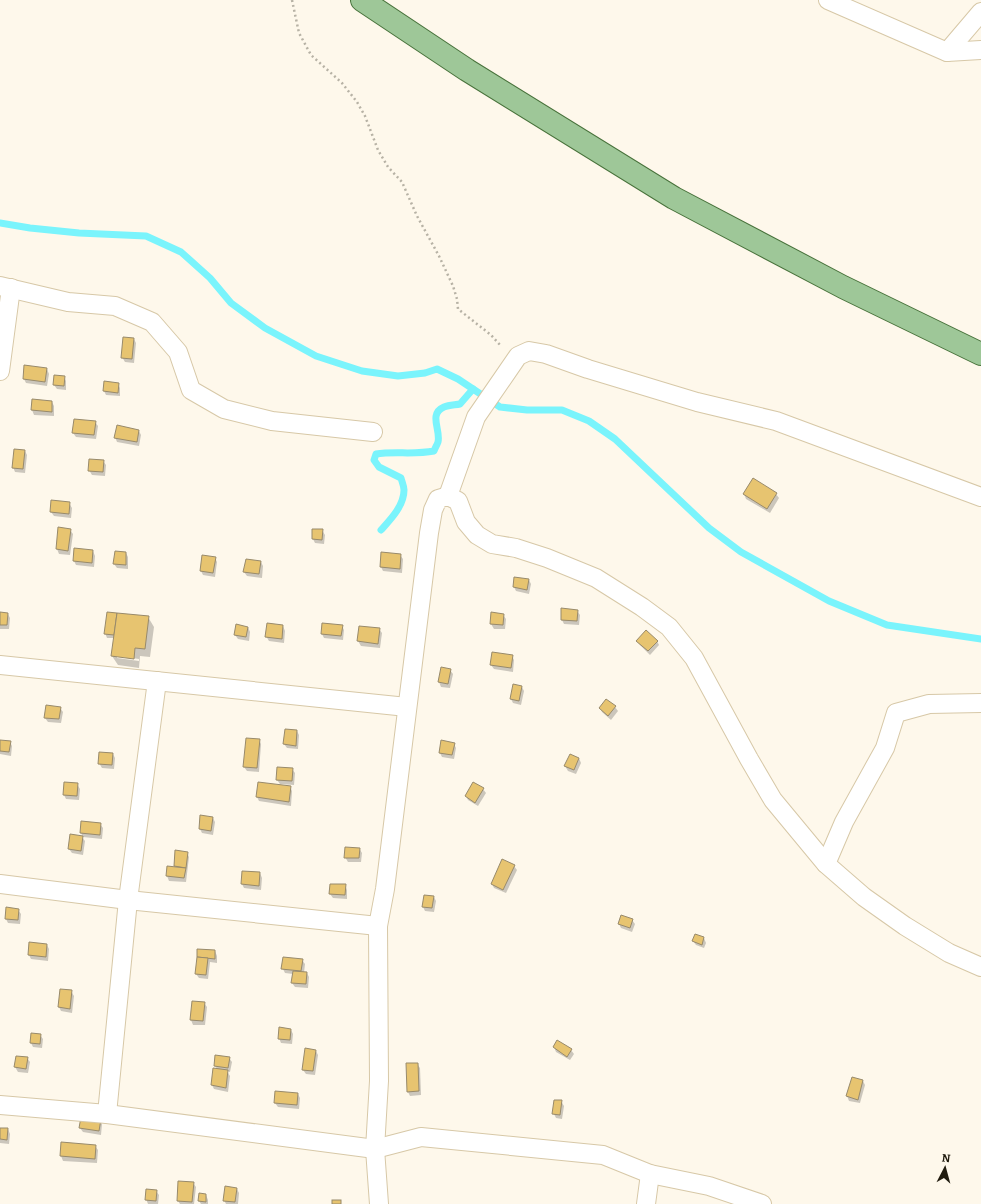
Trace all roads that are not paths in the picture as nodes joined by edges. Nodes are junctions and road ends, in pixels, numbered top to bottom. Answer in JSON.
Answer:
{"nodes":[{"id":1,"x":362,"y":0,"type":"edge"},
{"id":2,"x":828,"y":0,"type":"edge"},
{"id":3,"x":981,"y":12,"type":"edge"},
{"id":4,"x":981,"y":50,"type":"edge"},
{"id":5,"x":947,"y":52,"type":"junction"},
{"id":6,"x":6,"y":287,"type":"edge"},
{"id":7,"x":981,"y":354,"type":"edge"},
{"id":8,"x":0,"y":371,"type":"edge"},
{"id":9,"x":373,"y":432,"type":"dead end"},
{"id":10,"x":448,"y":496,"type":"junction"},
{"id":11,"x":981,"y":497,"type":"edge"},
{"id":12,"x":0,"y":665,"type":"edge"},
{"id":13,"x":157,"y":681,"type":"junction"},
{"id":14,"x":981,"y":703,"type":"edge"},
{"id":15,"x":407,"y":707,"type":"junction"},
{"id":16,"x":826,"y":864,"type":"junction"},
{"id":17,"x":0,"y":884,"type":"edge"},
{"id":18,"x":128,"y":900,"type":"junction"},
{"id":19,"x":378,"y":926,"type":"junction"},
{"id":20,"x":981,"y":967,"type":"edge"},
{"id":21,"x":0,"y":1105,"type":"edge"},
{"id":22,"x":107,"y":1114,"type":"junction"},
{"id":23,"x":375,"y":1148,"type":"junction"},
{"id":24,"x":650,"y":1174,"type":"junction"},
{"id":25,"x":378,"y":1204,"type":"edge"},
{"id":26,"x":646,"y":1204,"type":"edge"},
{"id":27,"x":762,"y":1204,"type":"edge"}],
"edges":[{"from":1,"to":7,"type":"main road"},
{"from":2,"to":5,"type":"street"},
{"from":3,"to":5,"type":"street"},
{"from":4,"to":5,"type":"street"},
{"from":6,"to":8,"type":"street"},
{"from":6,"to":9,"type":"street"},
{"from":10,"to":11,"type":"street"},
{"from":10,"to":15,"type":"street"},
{"from":10,"to":16,"type":"street"},
{"from":12,"to":13,"type":"street"},
{"from":13,"to":15,"type":"street"},
{"from":13,"to":18,"type":"street"},
{"from":14,"to":16,"type":"street"},
{"from":15,"to":19,"type":"street"},
{"from":16,"to":20,"type":"street"},
{"from":17,"to":18,"type":"street"},
{"from":18,"to":19,"type":"street"},
{"from":18,"to":22,"type":"street"},
{"from":19,"to":23,"type":"street"},
{"from":21,"to":22,"type":"street"},
{"from":22,"to":23,"type":"street"},
{"from":23,"to":24,"type":"street"},
{"from":23,"to":25,"type":"street"},
{"from":24,"to":26,"type":"street"},
{"from":24,"to":27,"type":"street"}]}
